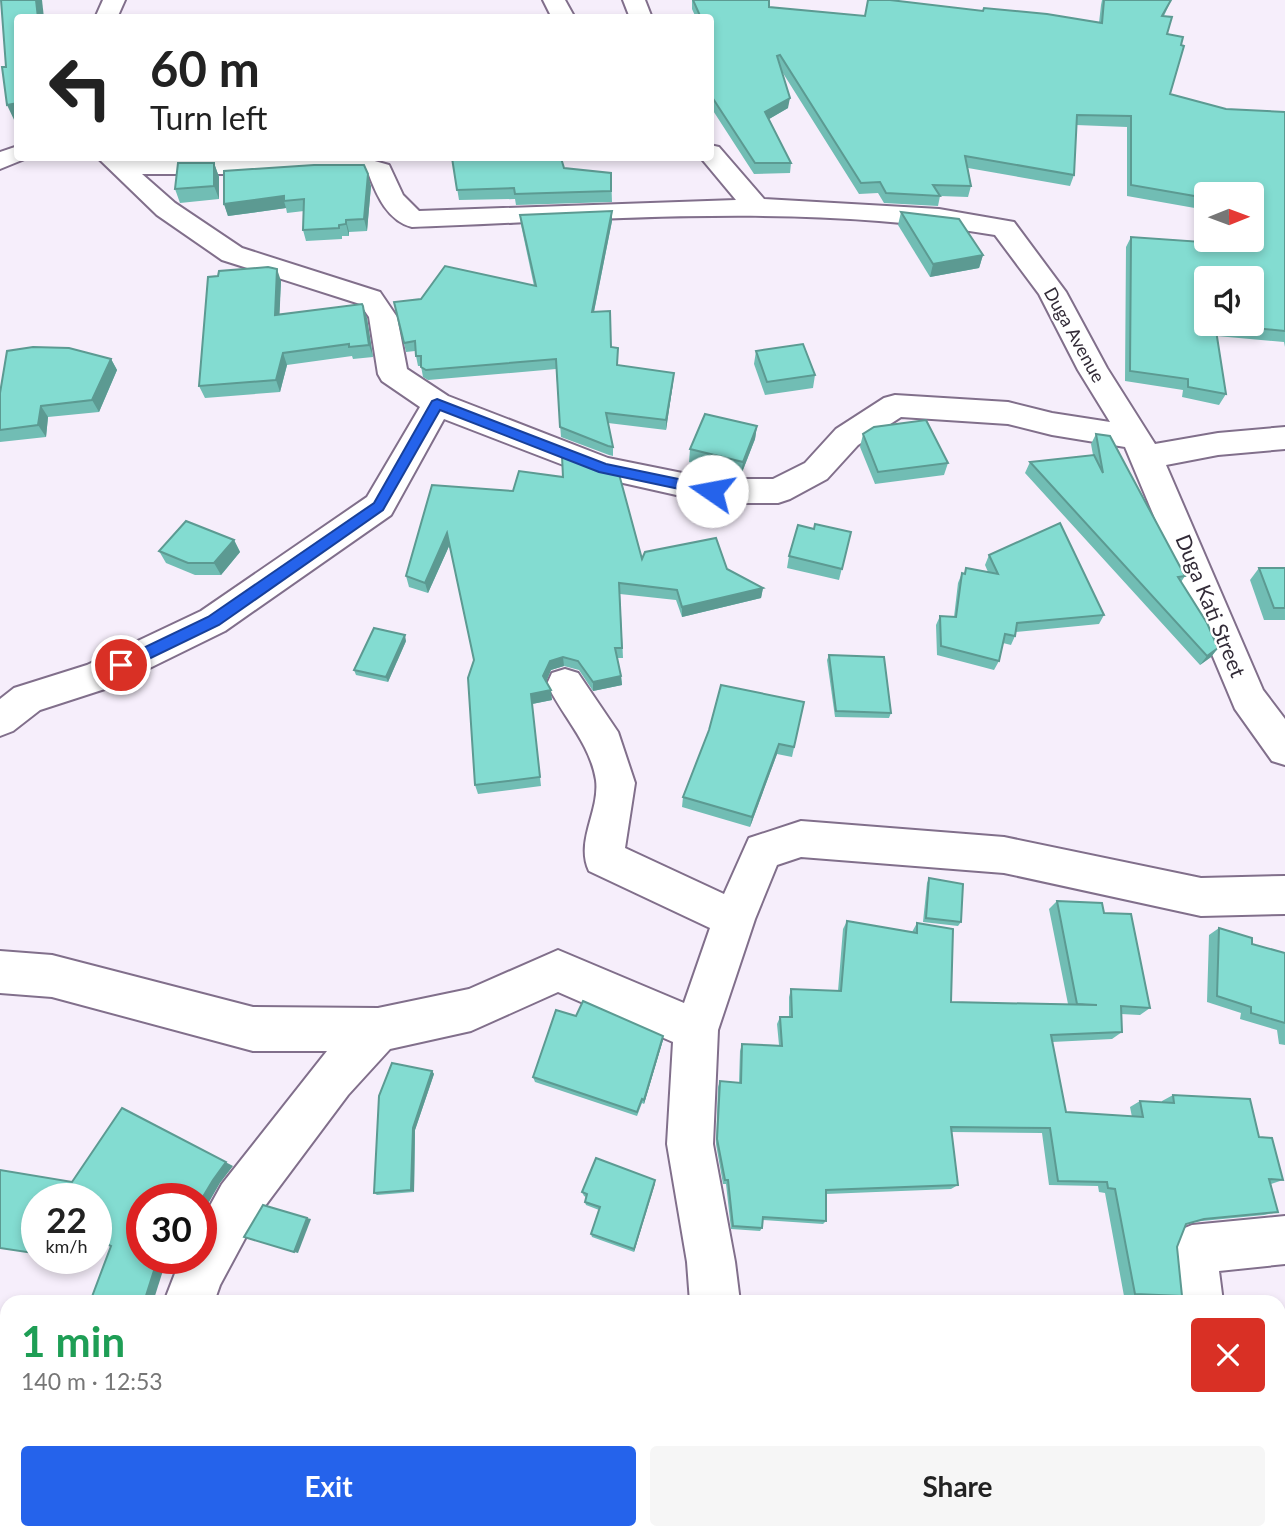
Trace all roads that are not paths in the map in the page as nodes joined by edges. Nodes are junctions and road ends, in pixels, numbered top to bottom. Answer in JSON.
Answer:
{"nodes":[{"id":1,"x":714,"y":157,"type":"edge"},
{"id":2,"x":115,"y":162,"type":"edge"},
{"id":3,"x":756,"y":207,"type":"junction"},
{"id":4,"x":437,"y":404,"type":"junction"},
{"id":5,"x":1285,"y":438,"type":"edge"},
{"id":6,"x":1140,"y":447,"type":"junction"},
{"id":7,"x":565,"y":684,"type":"dead end"},
{"id":8,"x":0,"y":720,"type":"edge"},
{"id":9,"x":1285,"y":749,"type":"edge"},
{"id":10,"x":1285,"y":895,"type":"edge"},
{"id":11,"x":734,"y":919,"type":"junction"},
{"id":12,"x":0,"y":972,"type":"edge"},
{"id":13,"x":379,"y":1030,"type":"junction"},
{"id":14,"x":696,"y":1030,"type":"junction"},
{"id":15,"x":1285,"y":1241,"type":"edge"},
{"id":16,"x":191,"y":1295,"type":"edge"},
{"id":17,"x":714,"y":1295,"type":"edge"},
{"id":18,"x":1197,"y":1295,"type":"edge"}],
"edges":[{"from":1,"to":3,"type":"street"},
{"from":2,"to":3,"type":"street","name":"Duga Avenue"},
{"from":2,"to":4,"type":"street"},
{"from":3,"to":6,"type":"street","name":"Duga Avenue"},
{"from":4,"to":6,"type":"street"},
{"from":4,"to":8,"type":"street"},
{"from":5,"to":6,"type":"street"},
{"from":6,"to":9,"type":"street","name":"Duga Kati Street"},
{"from":7,"to":11,"type":"street"},
{"from":10,"to":11,"type":"street"},
{"from":11,"to":14,"type":"street"},
{"from":12,"to":13,"type":"street"},
{"from":13,"to":14,"type":"street"},
{"from":13,"to":16,"type":"street"},
{"from":14,"to":17,"type":"street"},
{"from":15,"to":18,"type":"street"}]}
